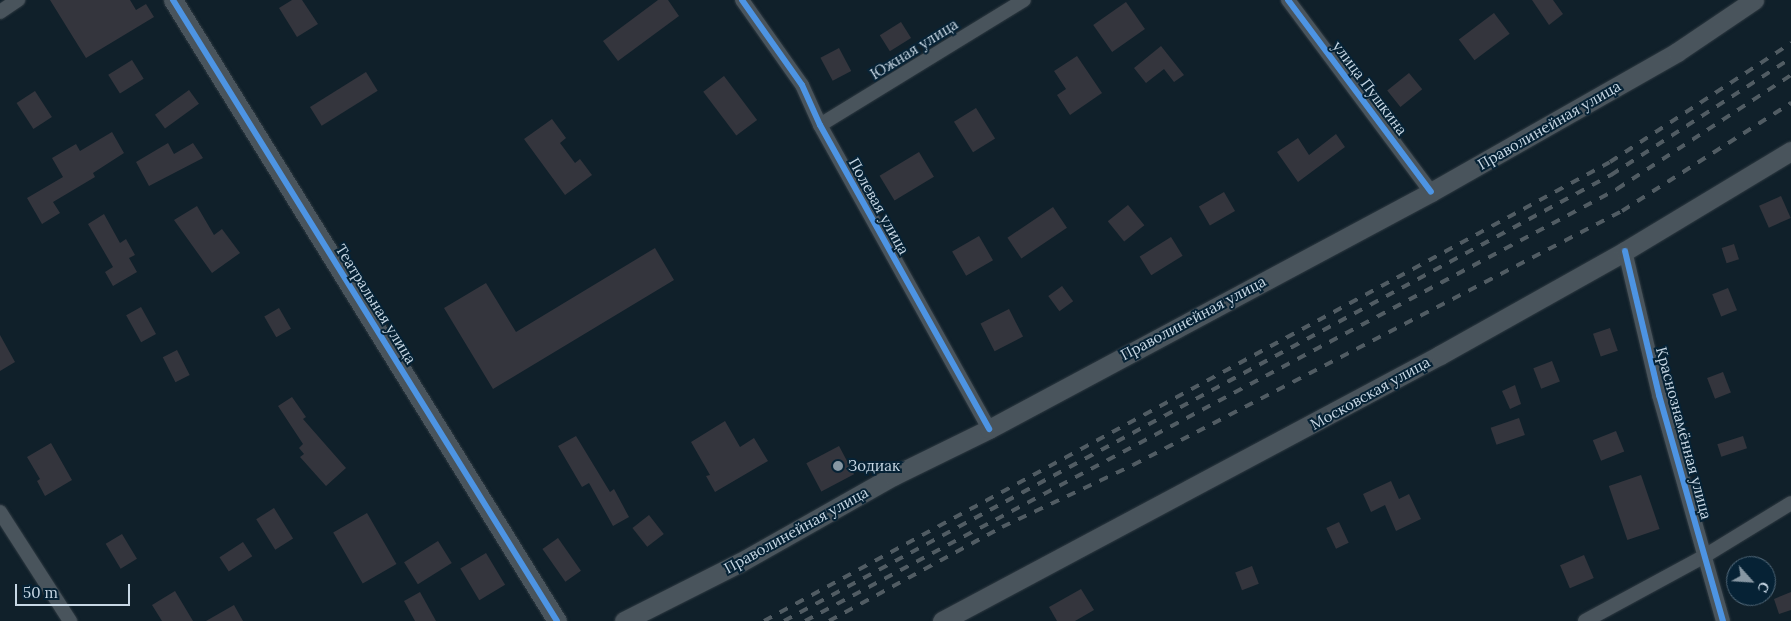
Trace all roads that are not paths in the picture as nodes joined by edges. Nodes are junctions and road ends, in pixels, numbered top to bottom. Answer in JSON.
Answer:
{"nodes":[{"id":1,"x":18,"y":0,"type":"edge"},
{"id":2,"x":173,"y":0,"type":"edge"},
{"id":3,"x":742,"y":0,"type":"edge"},
{"id":4,"x":1024,"y":0,"type":"edge"},
{"id":5,"x":1288,"y":0,"type":"edge"},
{"id":6,"x":1754,"y":0,"type":"edge"},
{"id":7,"x":0,"y":12,"type":"edge"},
{"id":8,"x":820,"y":125,"type":"junction"},
{"id":9,"x":1791,"y":151,"type":"edge"},
{"id":10,"x":1431,"y":192,"type":"junction"},
{"id":11,"x":1625,"y":251,"type":"junction"},
{"id":12,"x":989,"y":428,"type":"junction"},
{"id":13,"x":1791,"y":503,"type":"edge"},
{"id":14,"x":0,"y":512,"type":"edge"},
{"id":15,"x":1703,"y":557,"type":"junction"},
{"id":16,"x":70,"y":621,"type":"edge"},
{"id":17,"x":557,"y":621,"type":"edge"},
{"id":18,"x":624,"y":621,"type":"edge"},
{"id":19,"x":942,"y":621,"type":"edge"},
{"id":20,"x":1585,"y":621,"type":"edge"},
{"id":21,"x":1723,"y":621,"type":"edge"}],
"edges":[{"from":1,"to":7,"type":"street"},
{"from":2,"to":17,"type":"main road","name":"Театральная улица"},
{"from":3,"to":8,"type":"street","name":"Полевая улица"},
{"from":4,"to":8,"type":"street","name":"Южная улица"},
{"from":5,"to":10,"type":"street","name":"улица Пушкина"},
{"from":6,"to":10,"type":"main road","name":"Праволинейная улица"},
{"from":8,"to":12,"type":"street","name":"Полевая улица"},
{"from":9,"to":11,"type":"main road","name":"Московская улица"},
{"from":10,"to":12,"type":"main road","name":"Праволинейная улица"},
{"from":11,"to":15,"type":"street","name":"Краснознамённая улица"},
{"from":11,"to":19,"type":"main road","name":"Московская улица"},
{"from":12,"to":18,"type":"main road","name":"Праволинейная улица"},
{"from":13,"to":15,"type":"street"},
{"from":14,"to":16,"type":"street"},
{"from":15,"to":20,"type":"street"},
{"from":15,"to":21,"type":"street","name":"Краснознамённая улица"}]}
